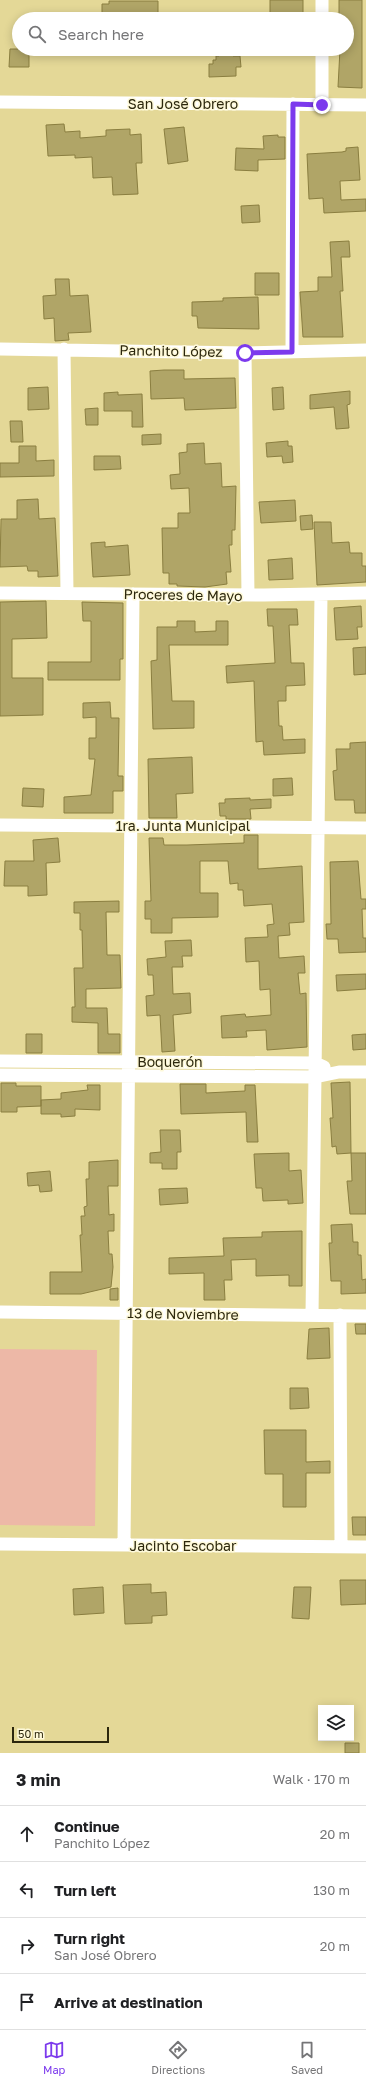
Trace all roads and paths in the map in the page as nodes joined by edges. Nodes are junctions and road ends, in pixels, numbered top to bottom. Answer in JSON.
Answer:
{"nodes":[{"id":1,"x":322,"y":0,"type":"edge"},
{"id":2,"x":322,"y":12,"type":"edge"},
{"id":3,"x":322,"y":56,"type":"edge"},
{"id":4,"x":0,"y":102,"type":"edge"},
{"id":5,"x":293,"y":104,"type":"junction"},
{"id":6,"x":322,"y":105,"type":"junction"},
{"id":7,"x":366,"y":105,"type":"edge"},
{"id":8,"x":0,"y":349,"type":"edge"},
{"id":9,"x":64,"y":349,"type":"junction"},
{"id":10,"x":366,"y":350,"type":"edge"},
{"id":11,"x":292,"y":352,"type":"junction"},
{"id":12,"x":245,"y":353,"type":"junction"},
{"id":13,"x":0,"y":593,"type":"edge"},
{"id":14,"x":67,"y":593,"type":"junction"},
{"id":15,"x":366,"y":593,"type":"edge"},
{"id":16,"x":133,"y":594,"type":"junction"},
{"id":17,"x":321,"y":594,"type":"junction"},
{"id":18,"x":248,"y":595,"type":"junction"},
{"id":19,"x":0,"y":825,"type":"edge"},
{"id":20,"x":130,"y":826,"type":"junction"},
{"id":21,"x":318,"y":827,"type":"junction"},
{"id":22,"x":366,"y":828,"type":"edge"},
{"id":23,"x":0,"y":1061,"type":"edge"},
{"id":24,"x":128,"y":1062,"type":"junction"},
{"id":25,"x":315,"y":1063,"type":"junction"},
{"id":26,"x":339,"y":1072,"type":"junction"},
{"id":27,"x":366,"y":1072,"type":"edge"},
{"id":28,"x":0,"y":1075,"type":"edge"},
{"id":29,"x":128,"y":1076,"type":"junction"},
{"id":30,"x":315,"y":1077,"type":"junction"},
{"id":31,"x":0,"y":1312,"type":"edge"},
{"id":32,"x":126,"y":1313,"type":"junction"},
{"id":33,"x":312,"y":1315,"type":"junction"},
{"id":34,"x":340,"y":1315,"type":"junction"},
{"id":35,"x":366,"y":1316,"type":"edge"},
{"id":36,"x":0,"y":1544,"type":"edge"},
{"id":37,"x":124,"y":1545,"type":"junction"},
{"id":38,"x":341,"y":1547,"type":"junction"},
{"id":39,"x":366,"y":1547,"type":"edge"}],
"edges":[{"from":1,"to":2,"type":"street"},
{"from":3,"to":6,"type":"street"},
{"from":4,"to":5,"type":"street","name":"San José Obrero"},
{"from":5,"to":6,"type":"street","name":"San José Obrero"},
{"from":5,"to":11,"type":"street"},
{"from":6,"to":7,"type":"street","name":"San José Obrero"},
{"from":8,"to":9,"type":"street","name":"Panchito López"},
{"from":9,"to":12,"type":"street","name":"Panchito López"},
{"from":9,"to":14,"type":"street"},
{"from":10,"to":11,"type":"street","name":"Panchito López"},
{"from":11,"to":12,"type":"street","name":"Panchito López"},
{"from":12,"to":18,"type":"street"},
{"from":13,"to":14,"type":"street","name":"Proceres de Mayo"},
{"from":14,"to":16,"type":"street","name":"Proceres de Mayo"},
{"from":15,"to":17,"type":"street","name":"Proceres de Mayo"},
{"from":16,"to":18,"type":"street","name":"Proceres de Mayo"},
{"from":16,"to":20,"type":"street"},
{"from":17,"to":18,"type":"street","name":"Proceres de Mayo"},
{"from":17,"to":21,"type":"street"},
{"from":19,"to":20,"type":"street","name":"1ra. Junta Municipal"},
{"from":20,"to":21,"type":"street","name":"1ra. Junta Municipal"},
{"from":20,"to":24,"type":"street"},
{"from":21,"to":22,"type":"street","name":"1ra. Junta Municipal"},
{"from":21,"to":25,"type":"street"},
{"from":23,"to":24,"type":"street","name":"Boquerón"},
{"from":24,"to":25,"type":"street","name":"Boquerón"},
{"from":24,"to":29,"type":"street"},
{"from":25,"to":26,"type":"street","name":"Boquerón"},
{"from":25,"to":30,"type":"street"},
{"from":26,"to":27,"type":"street","name":"Boquerón"},
{"from":26,"to":30,"type":"street","name":"Boquerón"},
{"from":28,"to":29,"type":"street","name":"Boquerón"},
{"from":29,"to":30,"type":"street","name":"Boquerón"},
{"from":29,"to":32,"type":"street"},
{"from":30,"to":33,"type":"street"},
{"from":31,"to":32,"type":"street","name":"13 de Noviembre"},
{"from":32,"to":33,"type":"street","name":"13 de Noviembre"},
{"from":32,"to":37,"type":"street"},
{"from":33,"to":34,"type":"street","name":"13 de Noviembre"},
{"from":34,"to":35,"type":"street","name":"13 de Noviembre"},
{"from":34,"to":38,"type":"street"},
{"from":36,"to":37,"type":"street","name":"Jacinto Escobar"},
{"from":37,"to":38,"type":"street","name":"Jacinto Escobar"},
{"from":38,"to":39,"type":"street","name":"Jacinto Escobar"}]}
